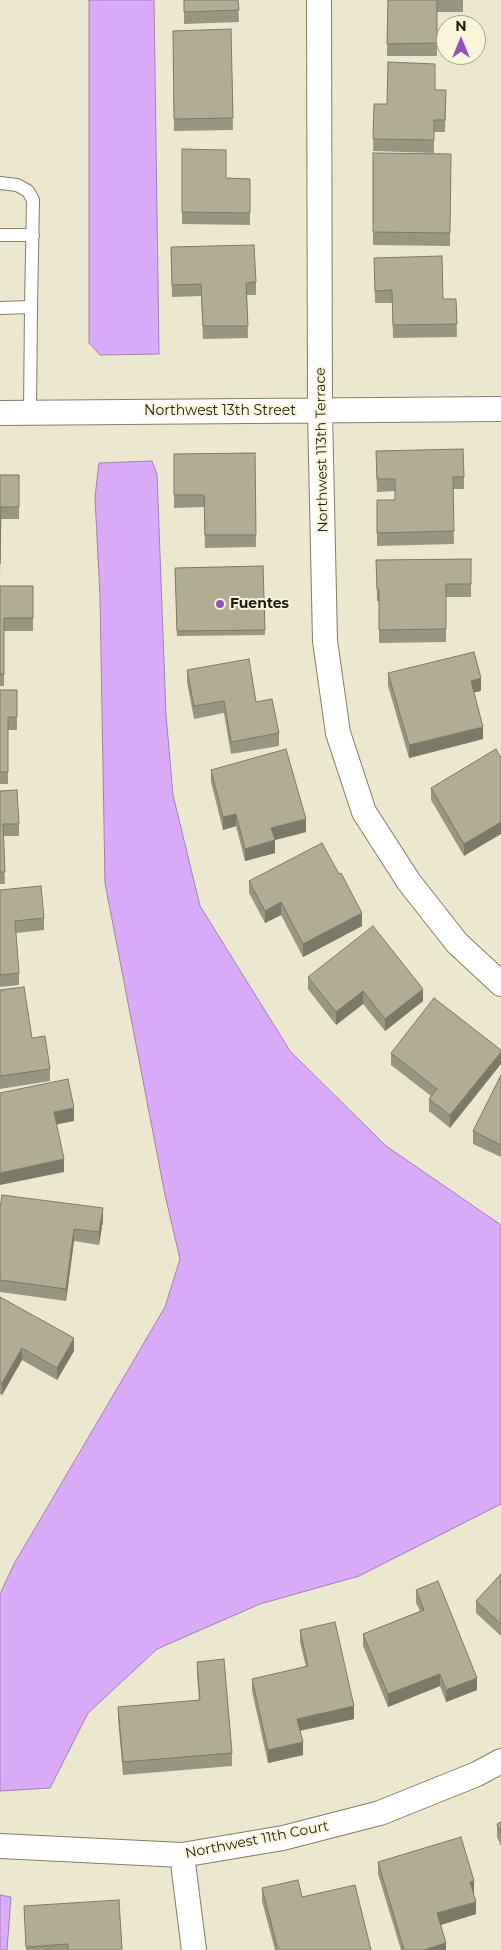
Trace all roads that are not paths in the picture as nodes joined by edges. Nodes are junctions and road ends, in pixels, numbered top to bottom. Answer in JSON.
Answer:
{"nodes":[{"id":1,"x":319,"y":0,"type":"edge"},
{"id":2,"x":0,"y":183,"type":"edge"},
{"id":3,"x":0,"y":235,"type":"edge"},
{"id":4,"x":33,"y":235,"type":"junction"},
{"id":5,"x":31,"y":307,"type":"junction"},
{"id":6,"x":0,"y":308,"type":"edge"},
{"id":7,"x":501,"y":409,"type":"edge"},
{"id":8,"x":320,"y":411,"type":"junction"},
{"id":9,"x":30,"y":412,"type":"junction"},
{"id":10,"x":0,"y":413,"type":"edge"},
{"id":11,"x":501,"y":984,"type":"edge"},
{"id":12,"x":501,"y":1761,"type":"edge"},
{"id":13,"x":0,"y":1846,"type":"edge"},
{"id":14,"x":182,"y":1855,"type":"junction"},
{"id":15,"x":194,"y":1950,"type":"edge"}],
"edges":[{"from":1,"to":8,"type":"street","name":"Northwest 113th Terrace"},
{"from":2,"to":4,"type":"lane"},
{"from":3,"to":4,"type":"lane"},
{"from":4,"to":5,"type":"lane"},
{"from":5,"to":6,"type":"lane"},
{"from":5,"to":9,"type":"lane"},
{"from":7,"to":8,"type":"street","name":"Northwest 13th Street"},
{"from":8,"to":9,"type":"street","name":"Northwest 13th Street"},
{"from":8,"to":11,"type":"street","name":"Northwest 113th Terrace"},
{"from":9,"to":10,"type":"street","name":"Northwest 13th Street"},
{"from":12,"to":14,"type":"street","name":"Northwest 11th Court"},
{"from":13,"to":14,"type":"street","name":"Northwest 11th Court"},
{"from":14,"to":15,"type":"street"}]}
